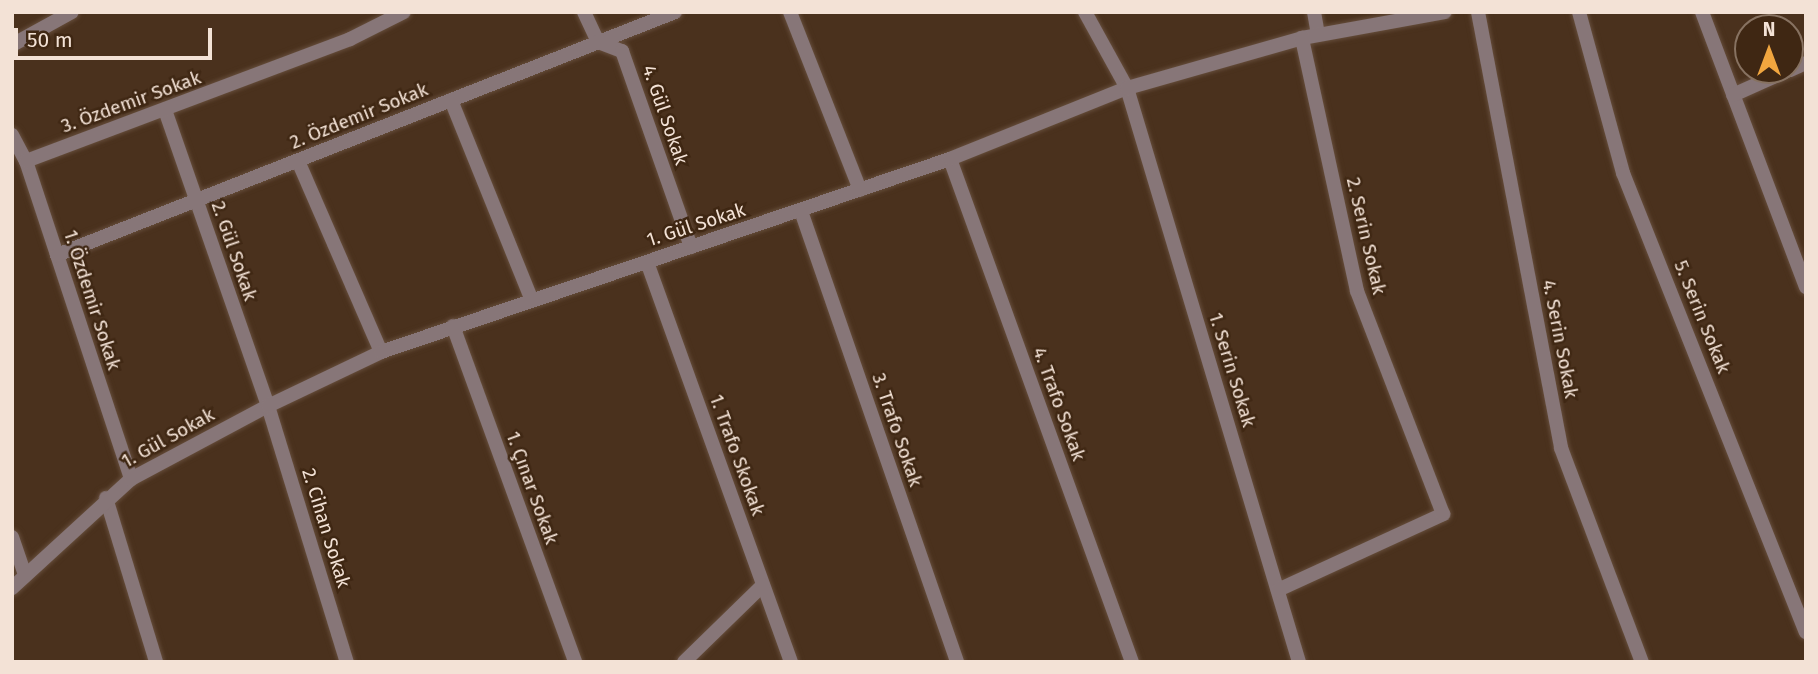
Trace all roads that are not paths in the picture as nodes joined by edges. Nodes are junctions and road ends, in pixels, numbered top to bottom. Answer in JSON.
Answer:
{"nodes":[{"id":1,"x":72,"y":12,"type":"edge"},
{"id":2,"x":404,"y":12,"type":"edge"},
{"id":3,"x":584,"y":12,"type":"edge"},
{"id":4,"x":675,"y":12,"type":"edge"},
{"id":5,"x":790,"y":12,"type":"edge"},
{"id":6,"x":1085,"y":12,"type":"edge"},
{"id":7,"x":1314,"y":12,"type":"edge"},
{"id":8,"x":1445,"y":12,"type":"edge"},
{"id":9,"x":1478,"y":12,"type":"edge"},
{"id":10,"x":1579,"y":12,"type":"edge"},
{"id":11,"x":1702,"y":12,"type":"edge"},
{"id":12,"x":1318,"y":35,"type":"junction"},
{"id":13,"x":1302,"y":38,"type":"junction"},
{"id":14,"x":598,"y":42,"type":"junction"},
{"id":15,"x":12,"y":45,"type":"edge"},
{"id":16,"x":1758,"y":84,"type":"edge"},
{"id":17,"x":1127,"y":88,"type":"junction"},
{"id":18,"x":1733,"y":95,"type":"junction"},
{"id":19,"x":451,"y":100,"type":"junction"},
{"id":20,"x":165,"y":110,"type":"junction"},
{"id":21,"x":12,"y":135,"type":"edge"},
{"id":22,"x":950,"y":159,"type":"junction"},
{"id":23,"x":26,"y":161,"type":"junction"},
{"id":24,"x":298,"y":161,"type":"junction"},
{"id":25,"x":860,"y":190,"type":"junction"},
{"id":26,"x":196,"y":200,"type":"junction"},
{"id":27,"x":801,"y":211,"type":"junction"},
{"id":28,"x":691,"y":247,"type":"junction"},
{"id":29,"x":57,"y":255,"type":"junction"},
{"id":30,"x":647,"y":262,"type":"junction"},
{"id":31,"x":1806,"y":287,"type":"edge"},
{"id":32,"x":532,"y":300,"type":"junction"},
{"id":33,"x":453,"y":326,"type":"junction"},
{"id":34,"x":381,"y":352,"type":"junction"},
{"id":35,"x":268,"y":405,"type":"junction"},
{"id":36,"x":131,"y":479,"type":"junction"},
{"id":37,"x":106,"y":498,"type":"junction"},
{"id":38,"x":12,"y":537,"type":"edge"},
{"id":39,"x":25,"y":575,"type":"junction"},
{"id":40,"x":763,"y":585,"type":"junction"},
{"id":41,"x":12,"y":588,"type":"edge"},
{"id":42,"x":1278,"y":590,"type":"junction"},
{"id":43,"x":1806,"y":632,"type":"edge"},
{"id":44,"x":156,"y":662,"type":"edge"},
{"id":45,"x":347,"y":662,"type":"edge"},
{"id":46,"x":575,"y":662,"type":"edge"},
{"id":47,"x":684,"y":662,"type":"edge"},
{"id":48,"x":791,"y":662,"type":"edge"},
{"id":49,"x":957,"y":662,"type":"edge"},
{"id":50,"x":1132,"y":662,"type":"edge"},
{"id":51,"x":1299,"y":662,"type":"edge"},
{"id":52,"x":1642,"y":662,"type":"edge"}],
"edges":[{"from":1,"to":15,"type":"street"},
{"from":2,"to":20,"type":"street","name":"3. Özdemir Sokak"},
{"from":3,"to":14,"type":"street"},
{"from":4,"to":14,"type":"street","name":"2. Özdemir Sokak"},
{"from":5,"to":25,"type":"street"},
{"from":6,"to":17,"type":"street","name":"1. Serin Sokak"},
{"from":7,"to":12,"type":"street"},
{"from":8,"to":12,"type":"street","name":"1. Gül Sokak"},
{"from":9,"to":52,"type":"street","name":"4. Serin Sokak"},
{"from":10,"to":43,"type":"street","name":"5. Serin Sokak"},
{"from":11,"to":18,"type":"street"},
{"from":12,"to":13,"type":"street","name":"1. Gül Sokak"},
{"from":13,"to":17,"type":"street","name":"1. Gül Sokak"},
{"from":13,"to":42,"type":"street","name":"2. Serin Sokak"},
{"from":14,"to":19,"type":"street","name":"2. Özdemir Sokak"},
{"from":14,"to":28,"type":"street","name":"4. Gül Sokak"},
{"from":16,"to":18,"type":"street"},
{"from":17,"to":22,"type":"street","name":"1. Gül Sokak"},
{"from":17,"to":42,"type":"street","name":"1. Serin Sokak"},
{"from":18,"to":31,"type":"street"},
{"from":19,"to":24,"type":"street","name":"2. Özdemir Sokak"},
{"from":19,"to":32,"type":"street"},
{"from":20,"to":23,"type":"street","name":"3. Özdemir Sokak"},
{"from":20,"to":26,"type":"street","name":"2. Gül Sokak"},
{"from":21,"to":23,"type":"street","name":"1. Özdemir Sokak"},
{"from":22,"to":25,"type":"street","name":"1. Gül Sokak"},
{"from":22,"to":50,"type":"street","name":"4. Trafo Sokak"},
{"from":23,"to":29,"type":"street","name":"1. Özdemir Sokak"},
{"from":24,"to":26,"type":"street","name":"2. Özdemir Sokak"},
{"from":24,"to":34,"type":"street"},
{"from":25,"to":27,"type":"street","name":"1. Gül Sokak"},
{"from":26,"to":29,"type":"street","name":"2. Özdemir Sokak"},
{"from":26,"to":35,"type":"street","name":"2. Gül Sokak"},
{"from":27,"to":28,"type":"street","name":"1. Gül Sokak"},
{"from":27,"to":49,"type":"street","name":"3. Trafo Sokak"},
{"from":28,"to":30,"type":"street","name":"1. Gül Sokak"},
{"from":29,"to":36,"type":"street","name":"1. Özdemir Sokak"},
{"from":30,"to":32,"type":"street","name":"1. Gül Sokak"},
{"from":30,"to":40,"type":"street","name":"1. Trafo Skokak"},
{"from":32,"to":33,"type":"street","name":"1. Gül Sokak"},
{"from":33,"to":34,"type":"street","name":"1. Gül Sokak"},
{"from":33,"to":46,"type":"street","name":"1. Çınar Sokak"},
{"from":34,"to":35,"type":"street","name":"1. Gül Sokak"},
{"from":35,"to":36,"type":"street","name":"1. Gül Sokak"},
{"from":35,"to":45,"type":"street","name":"2. Cihan Sokak"},
{"from":36,"to":37,"type":"street","name":"1. Gül Sokak"},
{"from":37,"to":39,"type":"street","name":"1. Gül Sokak"},
{"from":37,"to":44,"type":"street"},
{"from":38,"to":39,"type":"street"},
{"from":39,"to":41,"type":"street","name":"1. Gül Sokak"},
{"from":40,"to":47,"type":"street"},
{"from":40,"to":48,"type":"street","name":"1. Trafo Skokak"},
{"from":42,"to":51,"type":"street","name":"1. Serin Sokak"}]}
